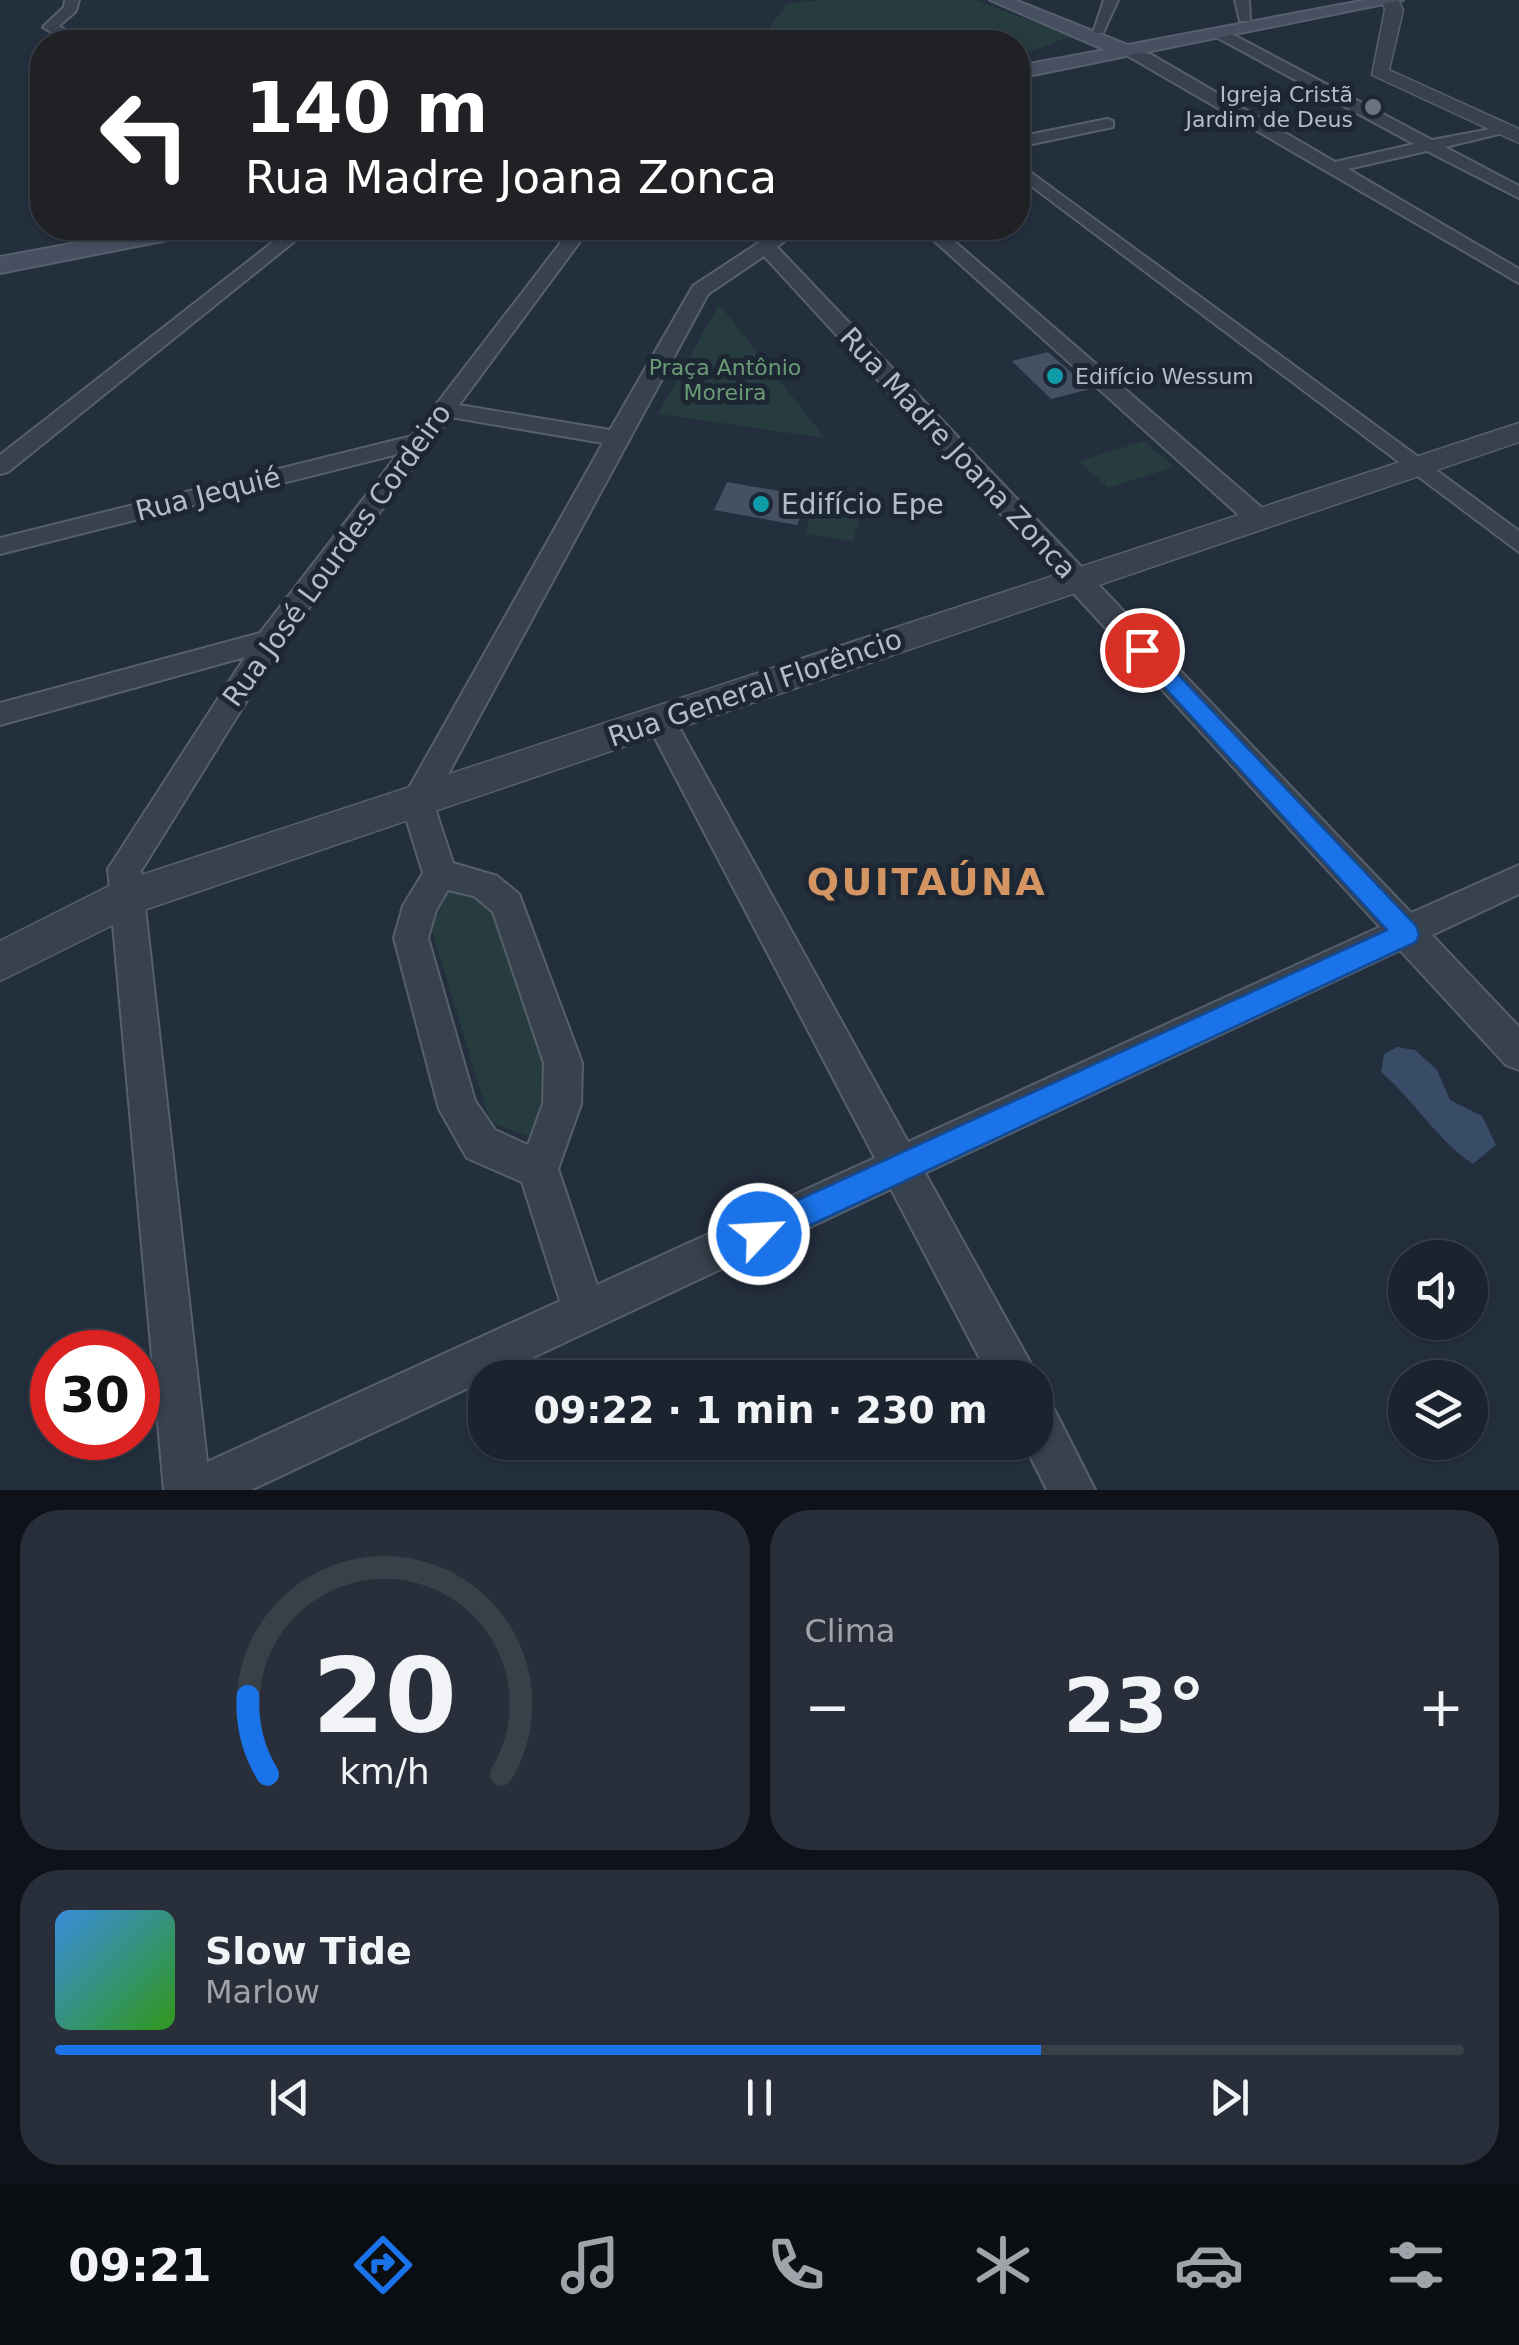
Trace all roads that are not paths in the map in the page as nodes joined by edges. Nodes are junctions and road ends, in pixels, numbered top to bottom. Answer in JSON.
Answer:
{"nodes":[{"id":1,"x":72,"y":0,"type":"edge"},
{"id":2,"x":998,"y":0,"type":"edge"},
{"id":3,"x":1017,"y":0,"type":"edge"},
{"id":4,"x":1343,"y":0,"type":"edge"},
{"id":5,"x":1384,"y":1,"type":"edge"},
{"id":6,"x":1244,"y":9,"type":"edge"},
{"id":7,"x":1106,"y":15,"type":"edge"},
{"id":8,"x":55,"y":30,"type":"edge"},
{"id":9,"x":1221,"y":34,"type":"junction"},
{"id":10,"x":1133,"y":50,"type":"junction"},
{"id":11,"x":1030,"y":70,"type":"edge"},
{"id":12,"x":1108,"y":124,"type":"dead end"},
{"id":13,"x":1510,"y":133,"type":"edge"},
{"id":14,"x":1030,"y":140,"type":"edge"},
{"id":15,"x":1428,"y":146,"type":"junction"},
{"id":16,"x":1334,"y":168,"type":"junction"},
{"id":17,"x":1030,"y":177,"type":"edge"},
{"id":18,"x":1519,"y":193,"type":"edge"},
{"id":19,"x":98,"y":240,"type":"edge"},
{"id":20,"x":287,"y":240,"type":"edge"},
{"id":21,"x":571,"y":240,"type":"edge"},
{"id":22,"x":777,"y":240,"type":"edge"},
{"id":23,"x":943,"y":240,"type":"edge"},
{"id":24,"x":767,"y":248,"type":"junction"},
{"id":25,"x":0,"y":265,"type":"edge"},
{"id":26,"x":1519,"y":277,"type":"edge"},
{"id":27,"x":441,"y":409,"type":"junction"},
{"id":28,"x":1519,"y":432,"type":"edge"},
{"id":29,"x":614,"y":438,"type":"junction"},
{"id":30,"x":416,"y":442,"type":"junction"},
{"id":31,"x":0,"y":467,"type":"edge"},
{"id":32,"x":1414,"y":467,"type":"junction"},
{"id":33,"x":1260,"y":520,"type":"junction"},
{"id":34,"x":38,"y":537,"type":"junction"},
{"id":35,"x":1519,"y":544,"type":"edge"},
{"id":36,"x":0,"y":546,"type":"edge"},
{"id":37,"x":0,"y":573,"type":"edge"},
{"id":38,"x":1076,"y":580,"type":"junction"},
{"id":39,"x":270,"y":640,"type":"junction"},
{"id":40,"x":0,"y":714,"type":"edge"},
{"id":41,"x":660,"y":718,"type":"junction"},
{"id":42,"x":417,"y":802,"type":"junction"},
{"id":43,"x":440,"y":875,"type":"junction"},
{"id":44,"x":1519,"y":879,"type":"edge"},
{"id":45,"x":126,"y":898,"type":"junction"},
{"id":46,"x":1406,"y":934,"type":"junction"},
{"id":47,"x":0,"y":962,"type":"edge"},
{"id":48,"x":1519,"y":1053,"type":"edge"},
{"id":49,"x":903,"y":1167,"type":"junction"},
{"id":50,"x":538,"y":1169,"type":"junction"},
{"id":51,"x":585,"y":1314,"type":"junction"},
{"id":52,"x":1005,"y":1360,"type":"edge"},
{"id":53,"x":1053,"y":1454,"type":"edge"},
{"id":54,"x":187,"y":1490,"type":"edge"},
{"id":55,"x":199,"y":1490,"type":"edge"},
{"id":56,"x":1072,"y":1490,"type":"edge"}],
"edges":[{"from":1,"to":8,"type":"street"},
{"from":2,"to":10,"type":"main road"},
{"from":3,"to":7,"type":"main road"},
{"from":4,"to":6,"type":"main road"},
{"from":5,"to":9,"type":"main road"},
{"from":5,"to":13,"type":"street"},
{"from":6,"to":10,"type":"main road"},
{"from":7,"to":10,"type":"main road"},
{"from":9,"to":10,"type":"main road"},
{"from":9,"to":15,"type":"street"},
{"from":10,"to":11,"type":"main road"},
{"from":10,"to":16,"type":"street"},
{"from":12,"to":14,"type":"street"},
{"from":13,"to":15,"type":"street"},
{"from":15,"to":16,"type":"street"},
{"from":15,"to":18,"type":"street"},
{"from":16,"to":26,"type":"street"},
{"from":17,"to":32,"type":"street"},
{"from":19,"to":25,"type":"main road"},
{"from":20,"to":31,"type":"street"},
{"from":21,"to":27,"type":"street","name":"Rua José Lourdes Cordeiro"},
{"from":22,"to":24,"type":"street"},
{"from":23,"to":33,"type":"street"},
{"from":24,"to":29,"type":"street"},
{"from":24,"to":38,"type":"street","name":"Rua Madre Joana Zonca"},
{"from":27,"to":29,"type":"street"},
{"from":27,"to":30,"type":"street","name":"Rua José Lourdes Cordeiro"},
{"from":28,"to":32,"type":"street","name":"Rua General Florêncio"},
{"from":29,"to":42,"type":"street"},
{"from":30,"to":34,"type":"street","name":"Rua Jequié"},
{"from":30,"to":39,"type":"street","name":"Rua José Lourdes Cordeiro"},
{"from":32,"to":33,"type":"street","name":"Rua General Florêncio"},
{"from":32,"to":35,"type":"street"},
{"from":33,"to":38,"type":"street","name":"Rua General Florêncio"},
{"from":34,"to":36,"type":"street","name":"Rua Jequié"},
{"from":34,"to":37,"type":"street"},
{"from":38,"to":41,"type":"street","name":"Rua General Florêncio"},
{"from":38,"to":46,"type":"street","name":"Rua Madre Joana Zonca"},
{"from":39,"to":40,"type":"street"},
{"from":39,"to":45,"type":"street","name":"Rua José Lourdes Cordeiro"},
{"from":41,"to":42,"type":"street","name":"Rua General Florêncio"},
{"from":41,"to":49,"type":"street"},
{"from":42,"to":43,"type":"street"},
{"from":42,"to":45,"type":"street","name":"Rua General Florêncio"},
{"from":43,"to":50,"type":"street"},
{"from":43,"to":50,"type":"street"},
{"from":44,"to":46,"type":"street"},
{"from":45,"to":47,"type":"street","name":"Rua General Florêncio"},
{"from":45,"to":54,"type":"street","name":"Rua José Lourdes Cordeiro"},
{"from":46,"to":48,"type":"street","name":"Rua Madre Joana Zonca"},
{"from":46,"to":49,"type":"street"},
{"from":49,"to":51,"type":"street"},
{"from":49,"to":52,"type":"street"},
{"from":50,"to":51,"type":"street"},
{"from":51,"to":55,"type":"street"},
{"from":53,"to":56,"type":"street"}]}
